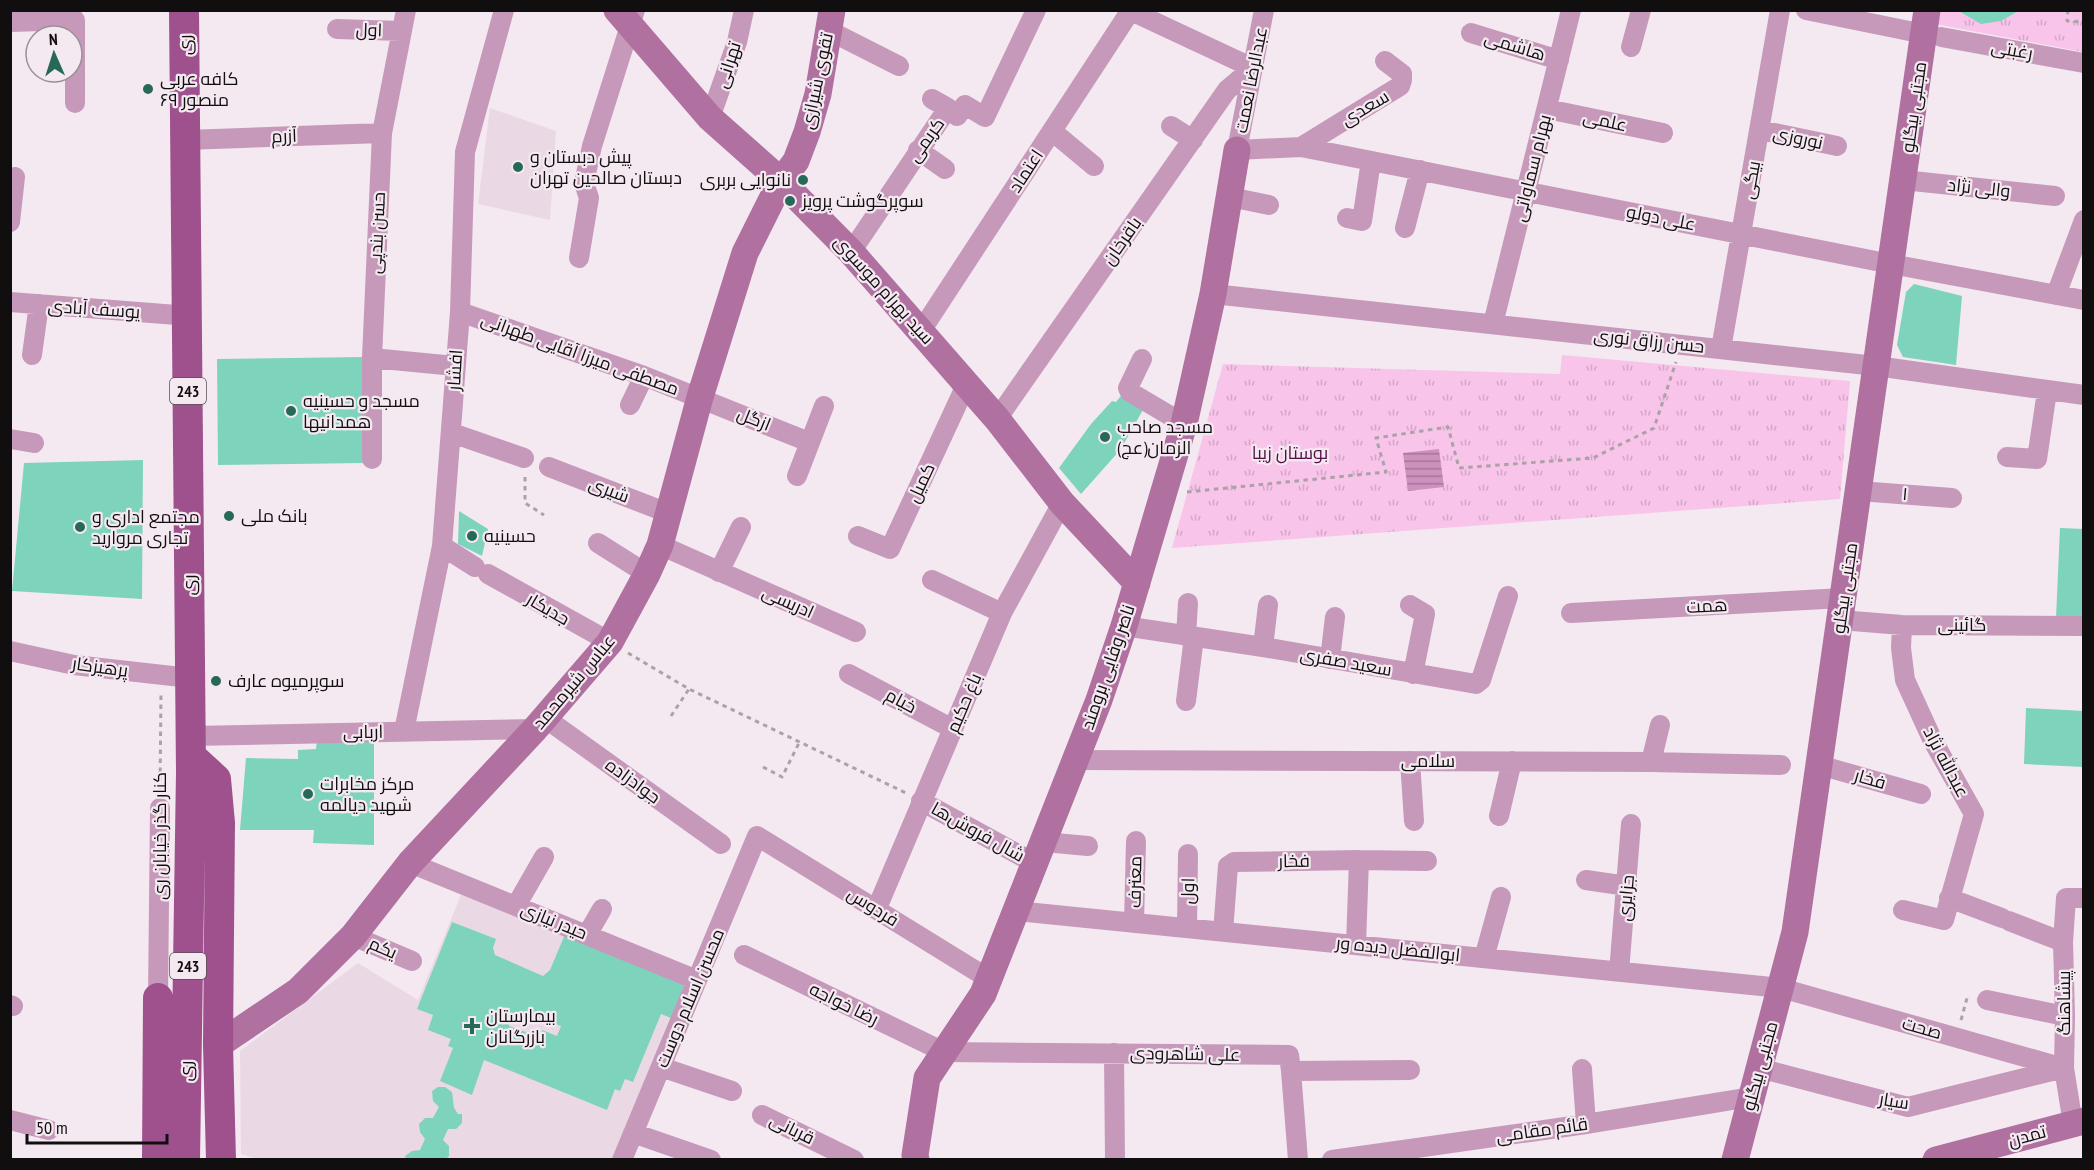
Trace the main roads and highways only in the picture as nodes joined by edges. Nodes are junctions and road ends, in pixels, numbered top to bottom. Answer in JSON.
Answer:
{"nodes":[{"id":1,"x":184,"y":10,"type":"edge"},
{"id":2,"x":191,"y":755,"type":"junction"},
{"id":3,"x":158,"y":998,"type":"road end"},
{"id":4,"x":157,"y":1160,"type":"edge"},
{"id":5,"x":185,"y":1160,"type":"edge"},
{"id":6,"x":221,"y":1160,"type":"edge"}],
"edges":[{"from":1,"to":2,"type":"main road","name":"ری","number":"243"},
{"from":2,"to":5,"type":"main road","name":"ری","number":"243"},
{"from":2,"to":6,"type":"main road"},
{"from":3,"to":4,"type":"main road"}]}
